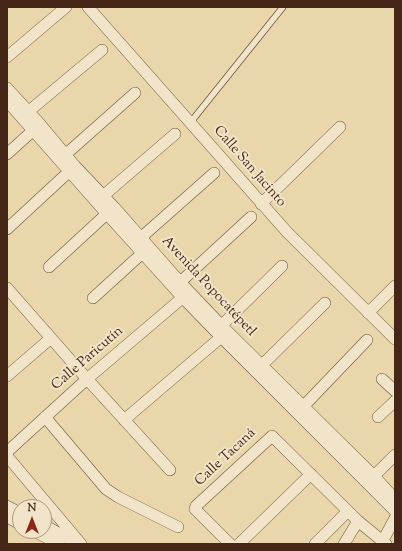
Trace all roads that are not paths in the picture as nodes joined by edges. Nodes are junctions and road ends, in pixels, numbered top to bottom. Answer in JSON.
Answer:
{"nodes":[{"id":1,"x":88,"y":7,"type":"edge"},
{"id":2,"x":283,"y":7,"type":"edge"},
{"id":3,"x":66,"y":8,"type":"edge"},
{"id":4,"x":102,"y":50,"type":"dead end"},
{"id":5,"x":7,"y":57,"type":"edge"},
{"id":6,"x":7,"y":88,"type":"edge"},
{"id":7,"x":135,"y":93,"type":"dead end"},
{"id":8,"x":7,"y":101,"type":"edge"},
{"id":9,"x":29,"y":112,"type":"junction"},
{"id":10,"x":190,"y":123,"type":"junction"},
{"id":11,"x":37,"y":127,"type":"junction"},
{"id":12,"x":340,"y":127,"type":"dead end"},
{"id":13,"x":175,"y":134,"type":"dead end"},
{"id":14,"x":7,"y":154,"type":"edge"},
{"id":15,"x":66,"y":155,"type":"junction"},
{"id":16,"x":72,"y":169,"type":"junction"},
{"id":17,"x":214,"y":174,"type":"dead end"},
{"id":18,"x":103,"y":196,"type":"junction"},
{"id":19,"x":261,"y":204,"type":"junction"},
{"id":20,"x":110,"y":210,"type":"junction"},
{"id":21,"x":251,"y":217,"type":"dead end"},
{"id":22,"x":7,"y":229,"type":"edge"},
{"id":23,"x":138,"y":240,"type":"junction"},
{"id":24,"x":146,"y":250,"type":"junction"},
{"id":25,"x":282,"y":266,"type":"dead end"},
{"id":26,"x":49,"y":267,"type":"dead end"},
{"id":27,"x":177,"y":285,"type":"junction"},
{"id":28,"x":395,"y":286,"type":"edge"},
{"id":29,"x":7,"y":288,"type":"edge"},
{"id":30,"x":187,"y":294,"type":"junction"},
{"id":31,"x":92,"y":298,"type":"dead end"},
{"id":32,"x":11,"y":300,"type":"edge"},
{"id":33,"x":325,"y":302,"type":"dead end"},
{"id":34,"x":368,"y":313,"type":"junction"},
{"id":35,"x":221,"y":332,"type":"junction"},
{"id":36,"x":51,"y":338,"type":"junction"},
{"id":37,"x":395,"y":339,"type":"edge"},
{"id":38,"x":367,"y":340,"type":"dead end"},
{"id":39,"x":259,"y":368,"type":"junction"},
{"id":40,"x":7,"y":376,"type":"edge"},
{"id":41,"x":87,"y":379,"type":"junction"},
{"id":42,"x":382,"y":379,"type":"dead end"},
{"id":43,"x":395,"y":391,"type":"edge"},
{"id":44,"x":395,"y":401,"type":"edge"},
{"id":45,"x":300,"y":410,"type":"junction"},
{"id":46,"x":45,"y":416,"type":"junction"},
{"id":47,"x":378,"y":416,"type":"dead end"},
{"id":48,"x":124,"y":420,"type":"junction"},
{"id":49,"x":7,"y":452,"type":"edge"},
{"id":50,"x":395,"y":455,"type":"edge"},
{"id":51,"x":7,"y":456,"type":"edge"},
{"id":52,"x":170,"y":470,"type":"dead end"},
{"id":53,"x":311,"y":474,"type":"junction"},
{"id":54,"x":371,"y":480,"type":"junction"},
{"id":55,"x":395,"y":499,"type":"edge"},
{"id":56,"x":348,"y":511,"type":"junction"},
{"id":57,"x":395,"y":511,"type":"edge"},
{"id":58,"x":395,"y":518,"type":"edge"},
{"id":59,"x":358,"y":521,"type":"junction"},
{"id":60,"x":178,"y":527,"type":"dead end"},
{"id":61,"x":52,"y":530,"type":"edge"},
{"id":62,"x":395,"y":534,"type":"edge"},
{"id":63,"x":49,"y":539,"type":"edge"},
{"id":64,"x":385,"y":543,"type":"edge"},
{"id":65,"x":59,"y":544,"type":"edge"},
{"id":66,"x":80,"y":544,"type":"edge"},
{"id":67,"x":230,"y":544,"type":"edge"},
{"id":68,"x":239,"y":544,"type":"edge"},
{"id":69,"x":315,"y":544,"type":"edge"},
{"id":70,"x":344,"y":544,"type":"edge"}],
"edges":[{"from":1,"to":10,"type":"street","name":"Calle San Jacinto"},
{"from":2,"to":10,"type":"lane"},
{"from":3,"to":5,"type":"street"},
{"from":4,"to":9,"type":"street"},
{"from":6,"to":9,"type":"street","name":"Avenida Popocatépetl"},
{"from":7,"to":15,"type":"street"},
{"from":8,"to":11,"type":"street","name":"Avenida Popocatépetl"},
{"from":9,"to":11,"type":"street","name":"Avenida Popocatépetl"},
{"from":10,"to":19,"type":"street","name":"Calle San Jacinto"},
{"from":11,"to":14,"type":"street"},
{"from":11,"to":15,"type":"street","name":"Avenida Popocatépetl"},
{"from":11,"to":16,"type":"street","name":"Avenida Popocatépetl"},
{"from":12,"to":19,"type":"street"},
{"from":13,"to":18,"type":"street"},
{"from":15,"to":16,"type":"street","name":"Avenida Popocatépetl"},
{"from":16,"to":18,"type":"street","name":"Avenida Popocatépetl"},
{"from":16,"to":20,"type":"street","name":"Avenida Popocatépetl"},
{"from":16,"to":22,"type":"street"},
{"from":17,"to":23,"type":"street"},
{"from":18,"to":20,"type":"street","name":"Avenida Popocatépetl"},
{"from":19,"to":34,"type":"street","name":"Calle San Jacinto"},
{"from":20,"to":23,"type":"street","name":"Avenida Popocatépetl"},
{"from":20,"to":26,"type":"street"},
{"from":21,"to":27,"type":"street"},
{"from":23,"to":24,"type":"street","name":"Avenida Popocatépetl"},
{"from":24,"to":27,"type":"street","name":"Avenida Popocatépetl"},
{"from":24,"to":31,"type":"street"},
{"from":25,"to":35,"type":"street"},
{"from":27,"to":30,"type":"street","name":"Avenida Popocatépetl"},
{"from":28,"to":34,"type":"street"},
{"from":29,"to":32,"type":"street"},
{"from":30,"to":35,"type":"street","name":"Avenida Popocatépetl"},
{"from":30,"to":41,"type":"street","name":"Calle Paricutín"},
{"from":32,"to":36,"type":"street"},
{"from":33,"to":39,"type":"street"},
{"from":34,"to":37,"type":"street","name":"Calle San Jacinto"},
{"from":35,"to":39,"type":"street","name":"Avenida Popocatépetl"},
{"from":35,"to":48,"type":"street"},
{"from":36,"to":40,"type":"street"},
{"from":36,"to":41,"type":"street"},
{"from":38,"to":45,"type":"street"},
{"from":39,"to":45,"type":"street","name":"Avenida Popocatépetl"},
{"from":41,"to":46,"type":"street","name":"Calle Paricutín"},
{"from":41,"to":48,"type":"street"},
{"from":42,"to":43,"type":"street"},
{"from":44,"to":47,"type":"street"},
{"from":45,"to":54,"type":"street","name":"Avenida Popocatépetl"},
{"from":46,"to":49,"type":"street","name":"Calle Paricutín"},
{"from":46,"to":60,"type":"street"},
{"from":48,"to":52,"type":"street"},
{"from":50,"to":54,"type":"street"},
{"from":51,"to":66,"type":"street"},
{"from":53,"to":56,"type":"street","name":"Calle Tacaná"},
{"from":53,"to":67,"type":"street","name":"Calle Tacaná"},
{"from":53,"to":68,"type":"street"},
{"from":54,"to":55,"type":"street","name":"Avenida Popocatépetl"},
{"from":54,"to":57,"type":"street","name":"Avenida Popocatépetl"},
{"from":56,"to":59,"type":"street","name":"Calle Tacaná"},
{"from":56,"to":69,"type":"street"},
{"from":58,"to":64,"type":"street"},
{"from":59,"to":64,"type":"street","name":"Calle Tacaná"},
{"from":59,"to":70,"type":"street"},
{"from":61,"to":66,"type":"street"},
{"from":62,"to":64,"type":"street"},
{"from":63,"to":65,"type":"street"}]}
